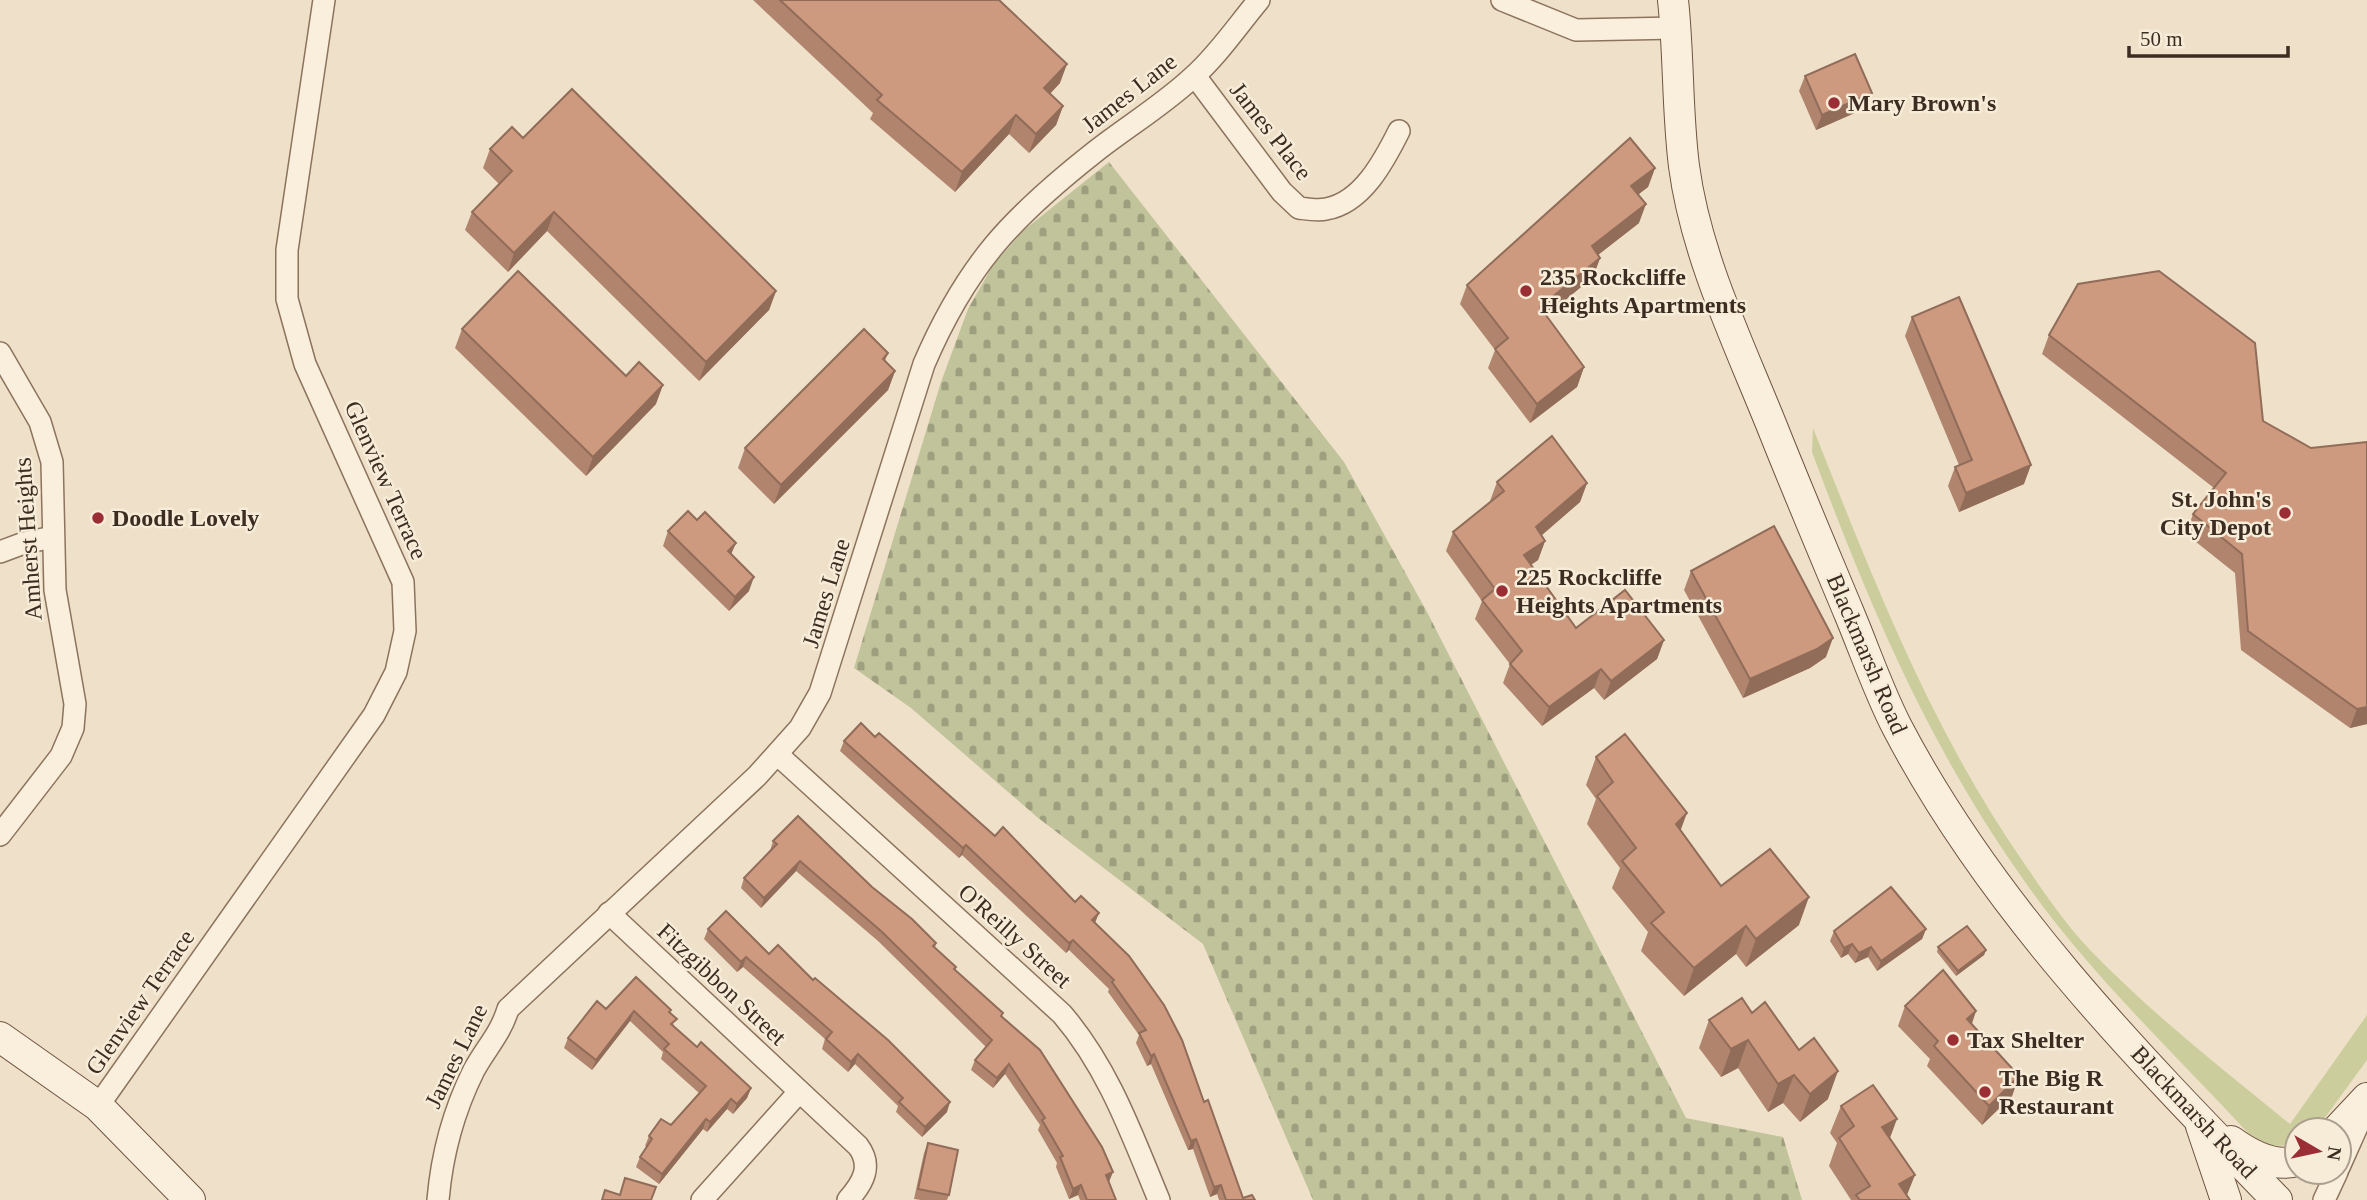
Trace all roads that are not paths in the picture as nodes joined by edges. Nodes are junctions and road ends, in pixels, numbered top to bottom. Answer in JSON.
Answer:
{"nodes":[{"id":1,"x":324,"y":0,"type":"edge"},
{"id":2,"x":1259,"y":0,"type":"edge"},
{"id":3,"x":1502,"y":0,"type":"edge"},
{"id":4,"x":1675,"y":14,"type":"edge"},
{"id":5,"x":1195,"y":76,"type":"junction"},
{"id":6,"x":1399,"y":131,"type":"dead end"},
{"id":7,"x":0,"y":353,"type":"edge"},
{"id":8,"x":54,"y":537,"type":"junction"},
{"id":9,"x":0,"y":552,"type":"edge"},
{"id":10,"x":778,"y":755,"type":"junction"},
{"id":11,"x":0,"y":835,"type":"edge"},
{"id":12,"x":609,"y":913,"type":"junction"},
{"id":13,"x":0,"y":1037,"type":"edge"},
{"id":14,"x":799,"y":1092,"type":"junction"},
{"id":15,"x":2367,"y":1098,"type":"edge"},
{"id":16,"x":2367,"y":1105,"type":"edge"},
{"id":17,"x":98,"y":1106,"type":"junction"},
{"id":18,"x":2350,"y":1116,"type":"edge"},
{"id":19,"x":2199,"y":1119,"type":"junction"},
{"id":20,"x":2353,"y":1136,"type":"edge"},
{"id":21,"x":2283,"y":1161,"type":"edge"},
{"id":22,"x":190,"y":1200,"type":"edge"},
{"id":23,"x":438,"y":1200,"type":"edge"},
{"id":24,"x":702,"y":1200,"type":"edge"},
{"id":25,"x":848,"y":1200,"type":"edge"},
{"id":26,"x":1159,"y":1200,"type":"edge"},
{"id":27,"x":2226,"y":1200,"type":"edge"},
{"id":28,"x":2277,"y":1200,"type":"edge"}],
"edges":[{"from":1,"to":17,"type":"street","name":"Glenview Terrace"},
{"from":2,"to":5,"type":"street","name":"James Lane"},
{"from":3,"to":4,"type":"street"},
{"from":4,"to":19,"type":"street","name":"Blackmarsh Road"},
{"from":5,"to":6,"type":"street","name":"James Place"},
{"from":5,"to":10,"type":"street","name":"James Lane"},
{"from":7,"to":8,"type":"street","name":"Amherst Heights"},
{"from":8,"to":9,"type":"street"},
{"from":8,"to":11,"type":"street","name":"Amherst Heights"},
{"from":10,"to":12,"type":"street","name":"James Lane"},
{"from":10,"to":26,"type":"street","name":"O'Reilly Street"},
{"from":12,"to":14,"type":"street","name":"Fitzgibbon Street"},
{"from":12,"to":23,"type":"street","name":"James Lane"},
{"from":13,"to":17,"type":"street"},
{"from":14,"to":24,"type":"street"},
{"from":14,"to":25,"type":"street","name":"Fitzgibbon Street"},
{"from":15,"to":18,"type":"street"},
{"from":16,"to":20,"type":"street"},
{"from":17,"to":22,"type":"street"},
{"from":19,"to":21,"type":"street"},
{"from":19,"to":27,"type":"street"},
{"from":19,"to":28,"type":"street","name":"Blackmarsh Road"}]}
